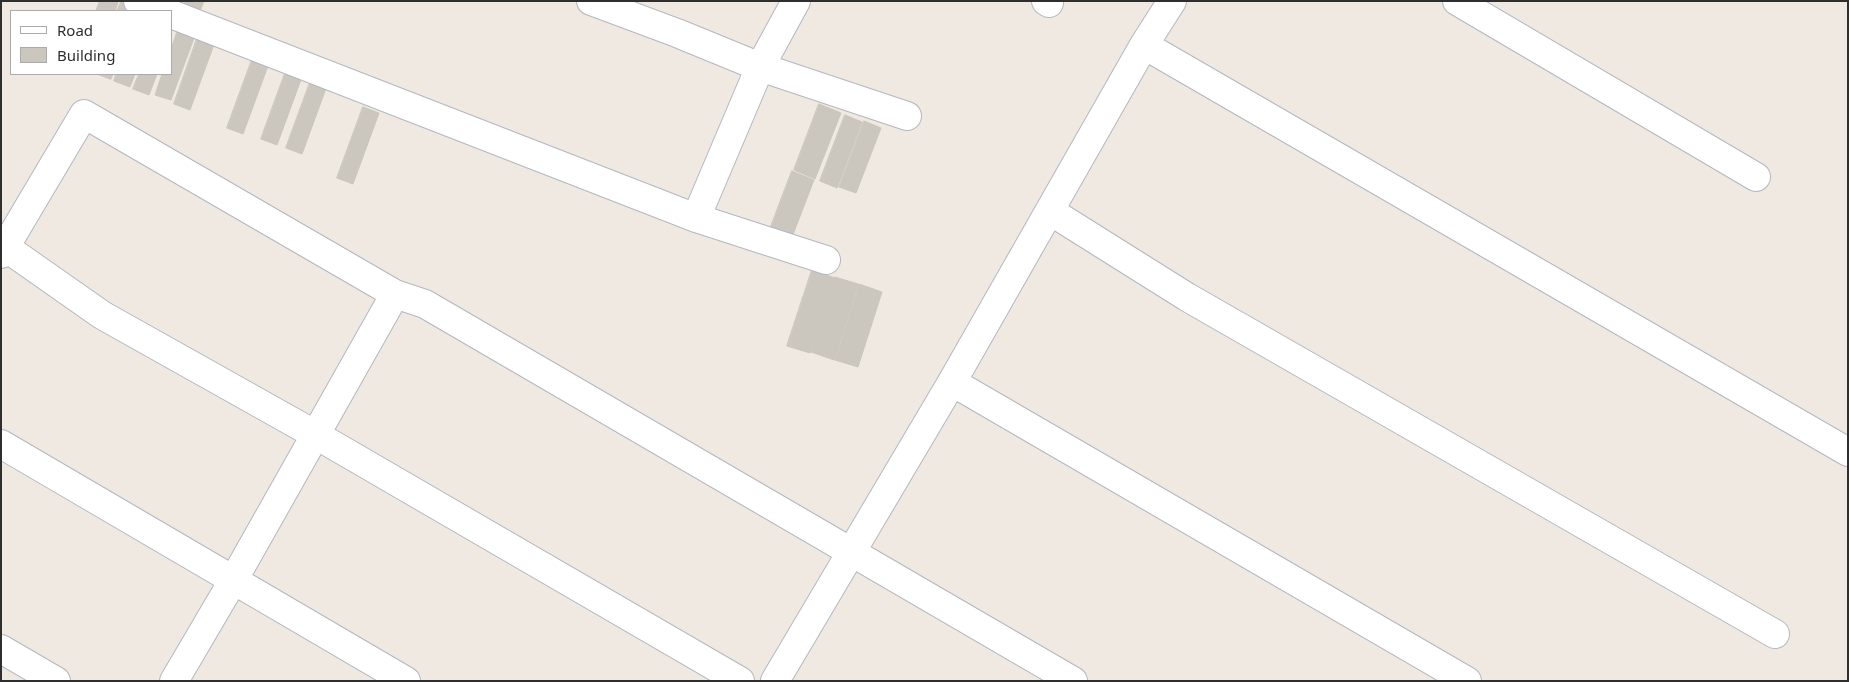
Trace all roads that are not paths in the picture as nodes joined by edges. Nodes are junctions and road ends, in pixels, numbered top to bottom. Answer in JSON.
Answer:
{"nodes":[{"id":1,"x":138,"y":1,"type":"edge"},
{"id":2,"x":591,"y":1,"type":"edge"},
{"id":3,"x":796,"y":1,"type":"edge"},
{"id":4,"x":1172,"y":1,"type":"edge"},
{"id":5,"x":1457,"y":1,"type":"edge"},
{"id":6,"x":161,"y":10,"type":"edge"},
{"id":7,"x":172,"y":14,"type":"edge"},
{"id":8,"x":1144,"y":45,"type":"junction"},
{"id":9,"x":760,"y":67,"type":"junction"},
{"id":10,"x":907,"y":116,"type":"dead end"},
{"id":11,"x":1756,"y":177,"type":"dead end"},
{"id":12,"x":1050,"y":211,"type":"junction"},
{"id":13,"x":696,"y":218,"type":"junction"},
{"id":14,"x":3,"y":250,"type":"edge"},
{"id":15,"x":826,"y":260,"type":"dead end"},
{"id":16,"x":395,"y":294,"type":"junction"},
{"id":17,"x":952,"y":382,"type":"junction"},
{"id":18,"x":316,"y":435,"type":"junction"},
{"id":19,"x":1,"y":444,"type":"edge"},
{"id":20,"x":1848,"y":452,"type":"edge"},
{"id":21,"x":851,"y":552,"type":"junction"},
{"id":22,"x":234,"y":579,"type":"junction"},
{"id":23,"x":1775,"y":634,"type":"dead end"},
{"id":24,"x":1,"y":649,"type":"edge"},
{"id":25,"x":56,"y":681,"type":"edge"},
{"id":26,"x":174,"y":681,"type":"edge"},
{"id":27,"x":406,"y":681,"type":"edge"},
{"id":28,"x":740,"y":681,"type":"edge"},
{"id":29,"x":775,"y":681,"type":"edge"},
{"id":30,"x":1073,"y":681,"type":"edge"},
{"id":31,"x":1467,"y":681,"type":"edge"}],
"edges":[{"from":1,"to":6,"type":"street"},
{"from":2,"to":9,"type":"street"},
{"from":3,"to":9,"type":"street"},
{"from":4,"to":8,"type":"street"},
{"from":5,"to":11,"type":"street"},
{"from":7,"to":13,"type":"street"},
{"from":8,"to":12,"type":"street"},
{"from":8,"to":20,"type":"street"},
{"from":9,"to":10,"type":"street"},
{"from":9,"to":13,"type":"street"},
{"from":12,"to":17,"type":"street"},
{"from":12,"to":23,"type":"street"},
{"from":13,"to":15,"type":"street"},
{"from":14,"to":16,"type":"street"},
{"from":14,"to":18,"type":"street"},
{"from":16,"to":18,"type":"street"},
{"from":16,"to":21,"type":"street"},
{"from":17,"to":21,"type":"street"},
{"from":17,"to":31,"type":"street"},
{"from":18,"to":22,"type":"street"},
{"from":18,"to":28,"type":"street"},
{"from":19,"to":22,"type":"street"},
{"from":21,"to":29,"type":"street"},
{"from":21,"to":30,"type":"street"},
{"from":22,"to":26,"type":"street"},
{"from":22,"to":27,"type":"street"},
{"from":24,"to":25,"type":"street"}]}
